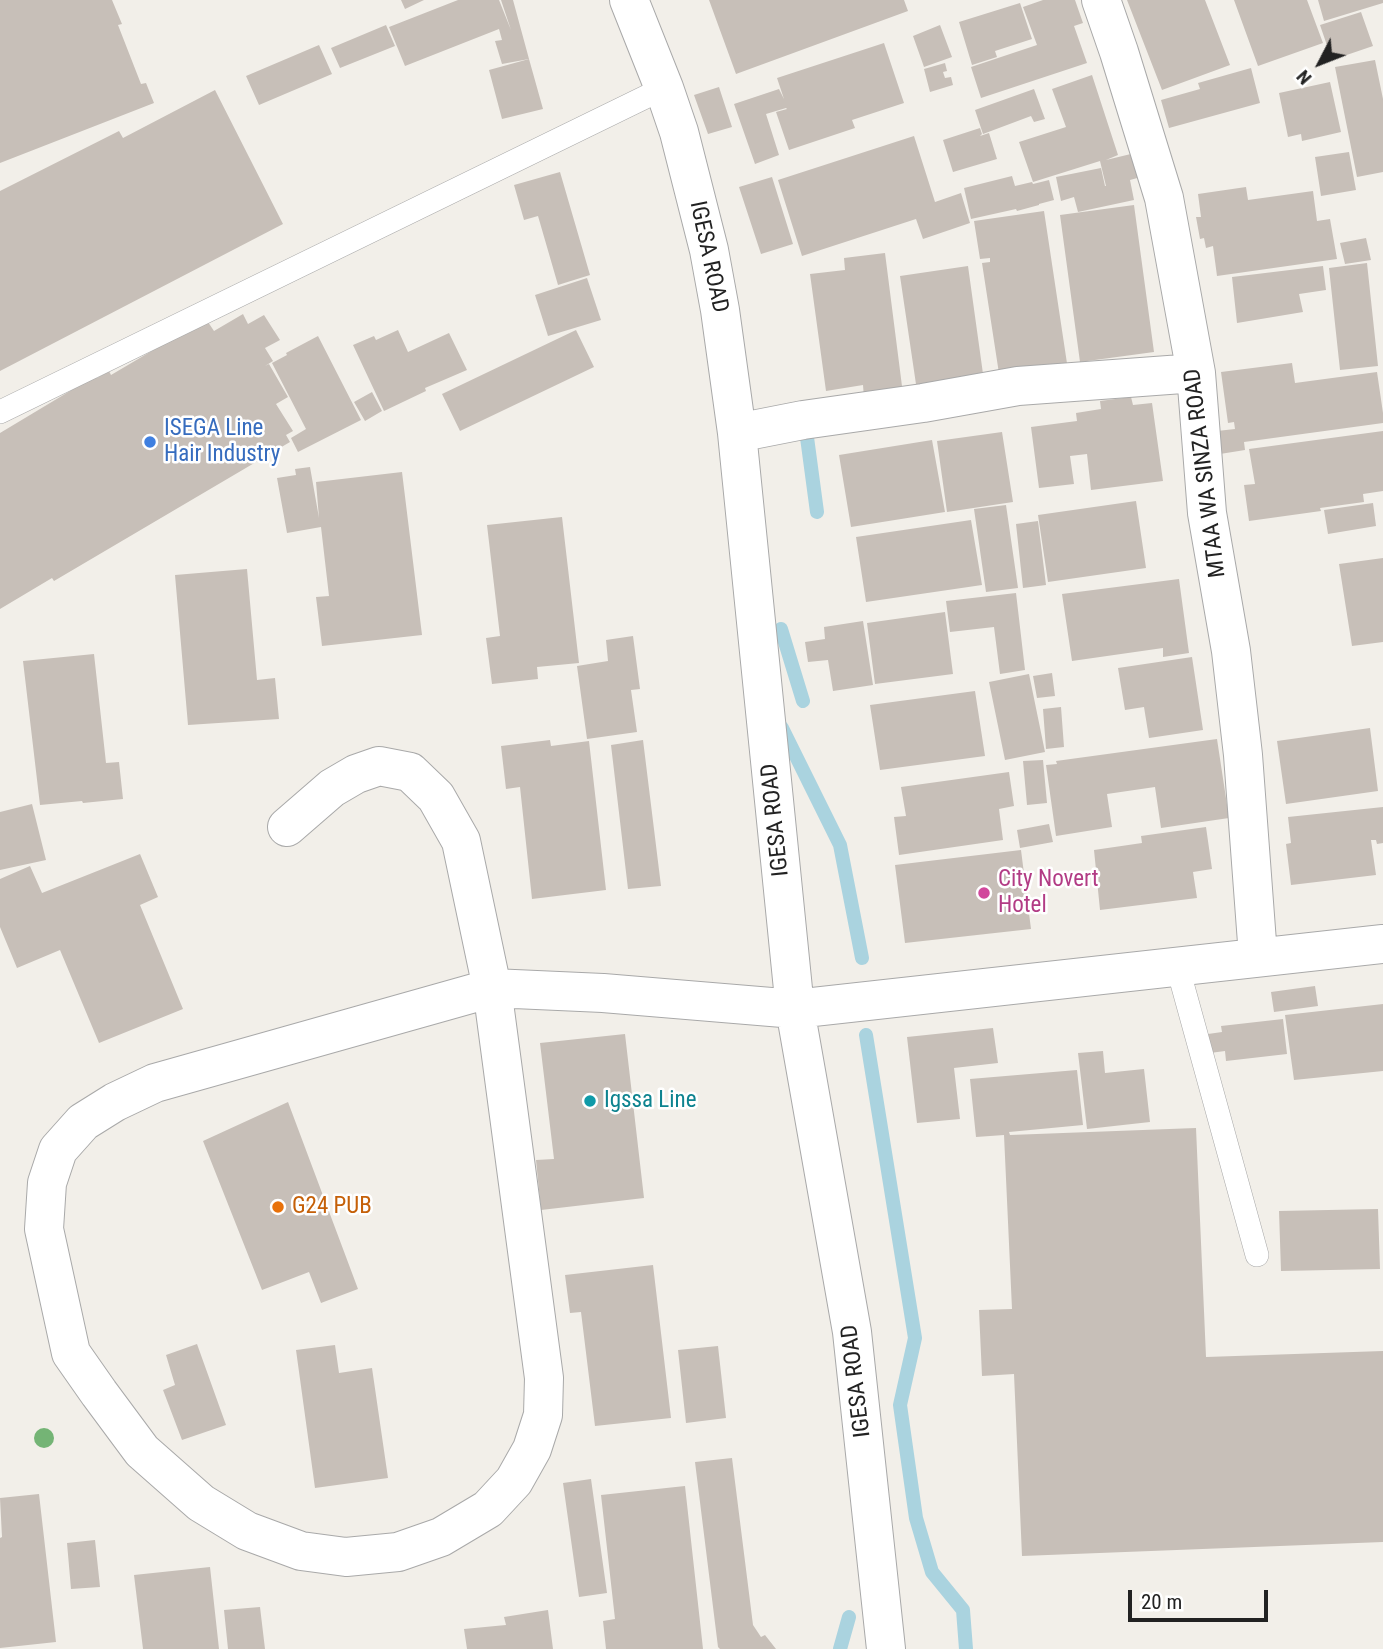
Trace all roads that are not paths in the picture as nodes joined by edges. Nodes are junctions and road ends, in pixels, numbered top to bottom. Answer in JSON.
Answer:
{"nodes":[{"id":1,"x":629,"y":0,"type":"edge"},
{"id":2,"x":1101,"y":0,"type":"edge"},
{"id":3,"x":664,"y":88,"type":"junction"},
{"id":4,"x":1196,"y":373,"type":"junction"},
{"id":5,"x":0,"y":412,"type":"edge"},
{"id":6,"x":737,"y":433,"type":"junction"},
{"id":7,"x":287,"y":827,"type":"dead end"},
{"id":8,"x":1383,"y":944,"type":"edge"},
{"id":9,"x":1258,"y":956,"type":"junction"},
{"id":10,"x":1177,"y":965,"type":"junction"},
{"id":11,"x":492,"y":988,"type":"junction"},
{"id":12,"x":795,"y":1009,"type":"junction"},
{"id":13,"x":1257,"y":1255,"type":"dead end"},
{"id":14,"x":886,"y":1649,"type":"edge"}],
"edges":[{"from":1,"to":3,"type":"street","name":"IGESA ROAD"},
{"from":2,"to":4,"type":"street","name":"MTAA WA SINZA ROAD"},
{"from":3,"to":5,"type":"lane"},
{"from":3,"to":6,"type":"street","name":"IGESA ROAD"},
{"from":4,"to":6,"type":"street"},
{"from":4,"to":9,"type":"street","name":"MTAA WA SINZA ROAD"},
{"from":6,"to":12,"type":"street","name":"IGESA ROAD"},
{"from":7,"to":11,"type":"street"},
{"from":8,"to":9,"type":"street"},
{"from":9,"to":10,"type":"street"},
{"from":10,"to":12,"type":"street"},
{"from":10,"to":13,"type":"lane"},
{"from":11,"to":11,"type":"street"},
{"from":11,"to":12,"type":"street"},
{"from":12,"to":14,"type":"street","name":"IGESA ROAD"}]}
